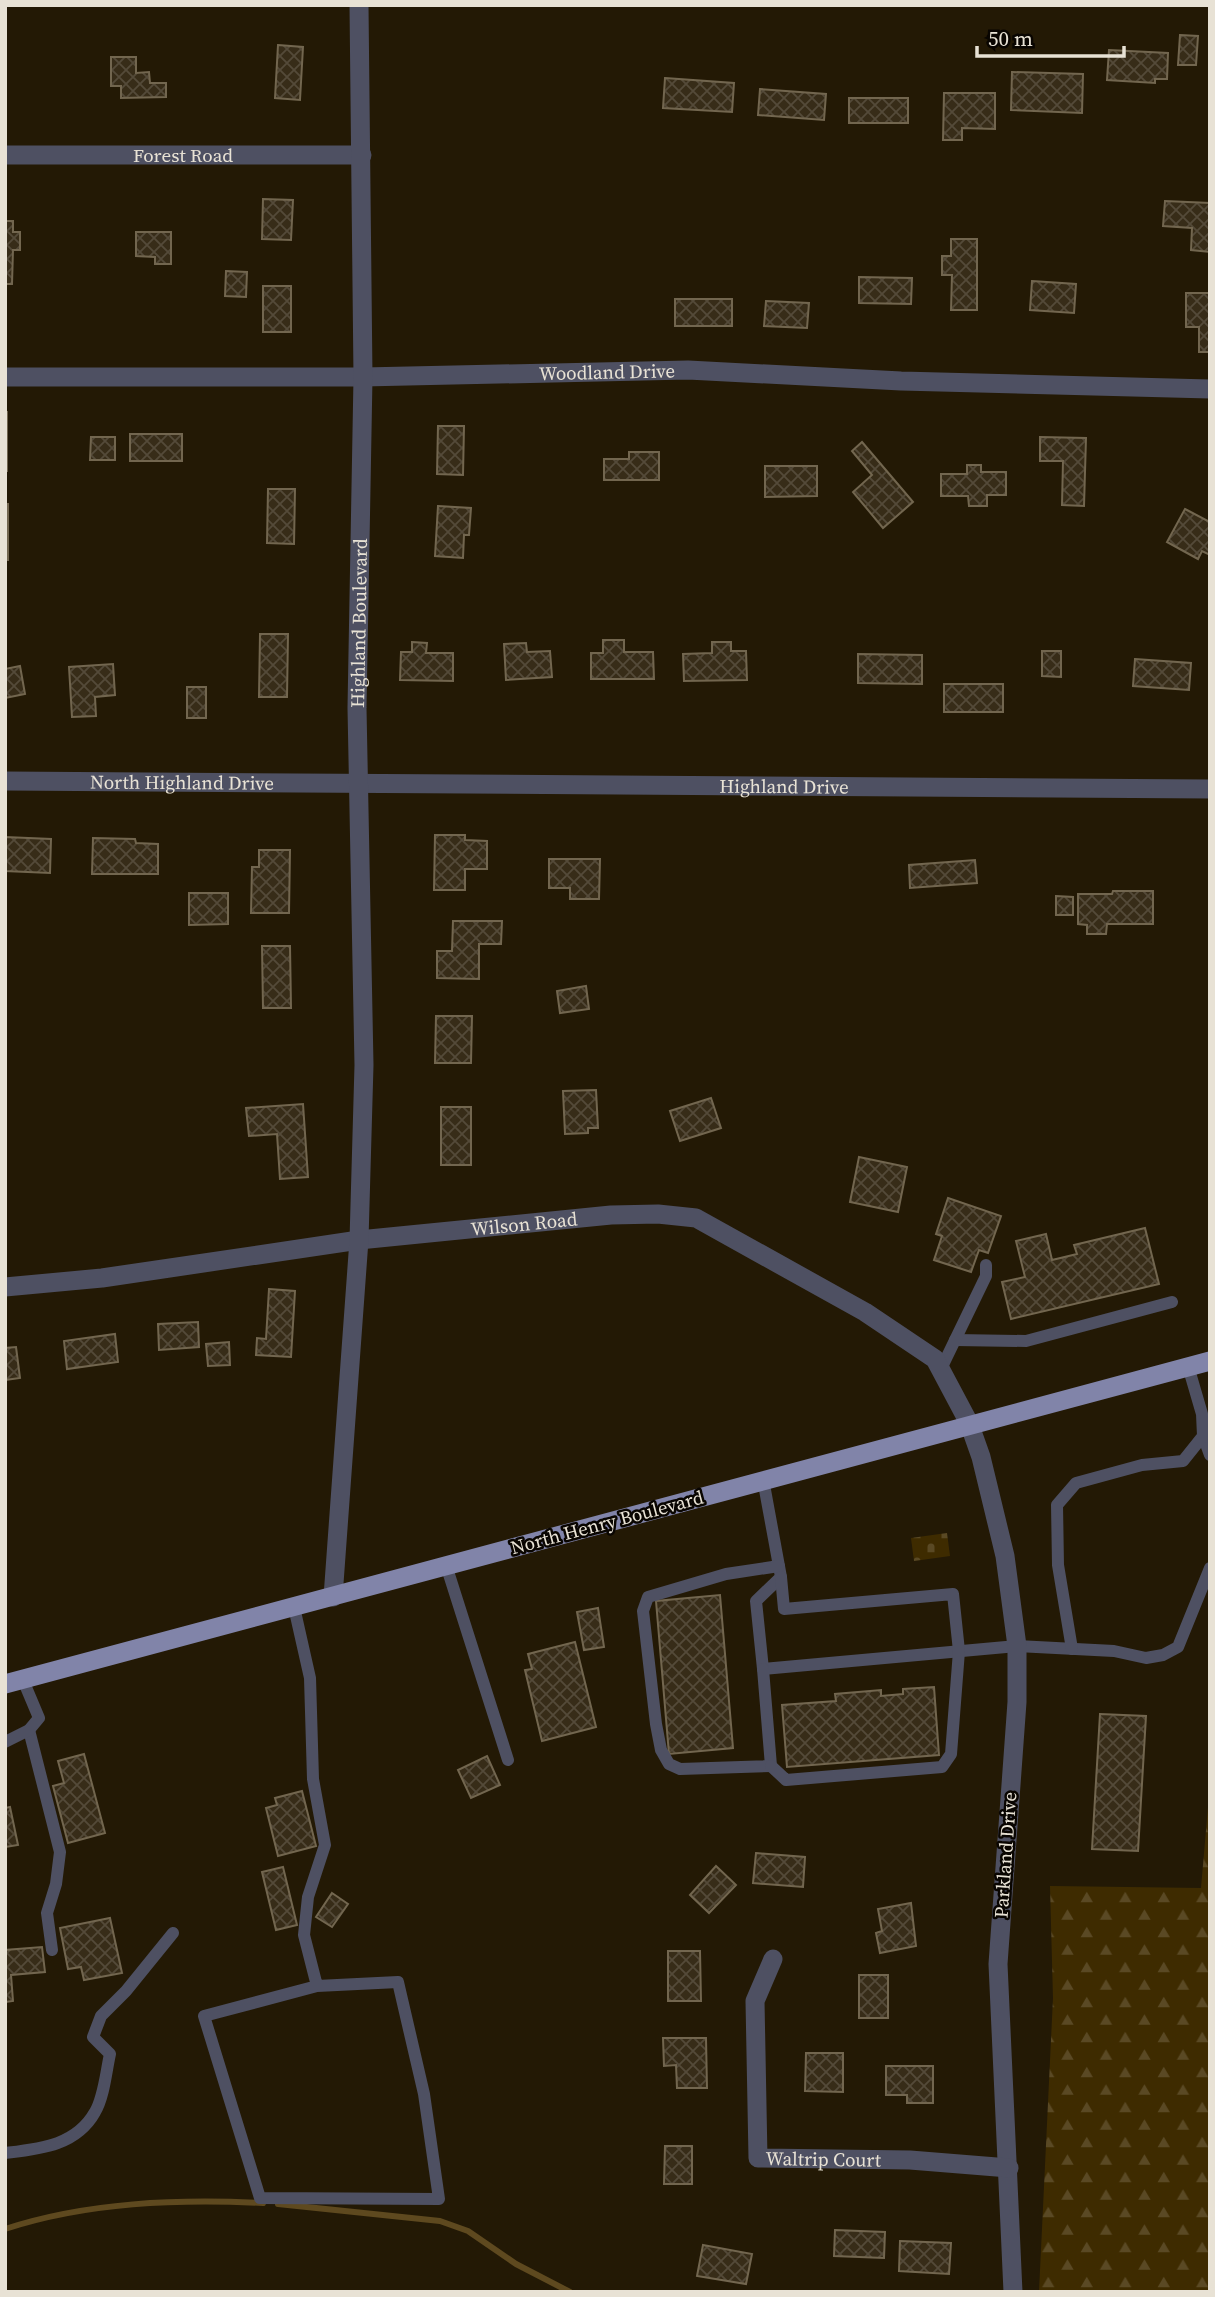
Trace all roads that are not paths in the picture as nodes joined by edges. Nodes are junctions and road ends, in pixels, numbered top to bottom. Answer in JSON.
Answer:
{"nodes":[{"id":1,"x":359,"y":5,"type":"edge"},
{"id":2,"x":5,"y":155,"type":"edge"},
{"id":3,"x":362,"y":155,"type":"junction"},
{"id":4,"x":5,"y":377,"type":"edge"},
{"id":5,"x":363,"y":377,"type":"junction"},
{"id":6,"x":1210,"y":389,"type":"edge"},
{"id":7,"x":5,"y":781,"type":"edge"},
{"id":8,"x":359,"y":786,"type":"junction"},
{"id":9,"x":1210,"y":789,"type":"edge"},
{"id":10,"x":359,"y":1240,"type":"junction"},
{"id":11,"x":986,"y":1265,"type":"dead end"},
{"id":12,"x":5,"y":1287,"type":"edge"},
{"id":13,"x":1172,"y":1302,"type":"dead end"},
{"id":14,"x":955,"y":1340,"type":"junction"},
{"id":15,"x":1210,"y":1360,"type":"edge"},
{"id":16,"x":1188,"y":1366,"type":"junction"},
{"id":17,"x":941,"y":1369,"type":"junction"},
{"id":18,"x":970,"y":1423,"type":"junction"},
{"id":19,"x":1203,"y":1436,"type":"junction"},
{"id":20,"x":1210,"y":1455,"type":"edge"},
{"id":21,"x":762,"y":1479,"type":"junction"},
{"id":22,"x":446,"y":1566,"type":"junction"},
{"id":23,"x":1210,"y":1568,"type":"edge"},
{"id":24,"x":780,"y":1571,"type":"junction"},
{"id":25,"x":333,"y":1597,"type":"junction"},
{"id":26,"x":294,"y":1607,"type":"junction"},
{"id":27,"x":1017,"y":1646,"type":"junction"},
{"id":28,"x":1072,"y":1649,"type":"junction"},
{"id":29,"x":959,"y":1651,"type":"junction"},
{"id":30,"x":763,"y":1668,"type":"junction"},
{"id":31,"x":14,"y":1682,"type":"edge"},
{"id":32,"x":29,"y":1730,"type":"junction"},
{"id":33,"x":5,"y":1742,"type":"edge"},
{"id":34,"x":508,"y":1760,"type":"dead end"},
{"id":35,"x":771,"y":1766,"type":"junction"},
{"id":36,"x":173,"y":1933,"type":"dead end"},
{"id":37,"x":52,"y":1950,"type":"dead end"},
{"id":38,"x":773,"y":1959,"type":"dead end"},
{"id":39,"x":317,"y":1986,"type":"junction"},
{"id":40,"x":5,"y":2153,"type":"edge"},
{"id":41,"x":1009,"y":2168,"type":"junction"},
{"id":42,"x":1013,"y":2292,"type":"edge"}],
"edges":[{"from":1,"to":3,"type":"street","name":"Highland Boulevard"},
{"from":2,"to":3,"type":"street","name":"Forest Road"},
{"from":3,"to":5,"type":"street","name":"Highland Boulevard"},
{"from":4,"to":5,"type":"street","name":"Woodland Drive"},
{"from":5,"to":6,"type":"street","name":"Woodland Drive"},
{"from":5,"to":8,"type":"street","name":"Highland Boulevard"},
{"from":7,"to":8,"type":"street","name":"North Highland Drive"},
{"from":8,"to":9,"type":"street","name":"Highland Drive"},
{"from":8,"to":10,"type":"street","name":"Highland Boulevard"},
{"from":10,"to":12,"type":"street","name":"Wilson Road"},
{"from":10,"to":17,"type":"street","name":"Wilson Road"},
{"from":10,"to":25,"type":"street","name":"Highland Boulevard"},
{"from":11,"to":14,"type":"lane"},
{"from":13,"to":14,"type":"lane"},
{"from":14,"to":17,"type":"lane"},
{"from":15,"to":16,"type":"main road","name":"North Henry Boulevard"},
{"from":16,"to":18,"type":"main road","name":"North Henry Boulevard"},
{"from":16,"to":19,"type":"lane"},
{"from":17,"to":18,"type":"street","name":"Wilson Road"},
{"from":18,"to":21,"type":"main road","name":"North Henry Boulevard"},
{"from":18,"to":27,"type":"street","name":"Parkland Drive"},
{"from":19,"to":20,"type":"lane"},
{"from":19,"to":28,"type":"lane"},
{"from":21,"to":22,"type":"main road","name":"North Henry Boulevard"},
{"from":21,"to":24,"type":"lane"},
{"from":22,"to":25,"type":"main road","name":"North Henry Boulevard"},
{"from":22,"to":34,"type":"lane"},
{"from":23,"to":28,"type":"lane"},
{"from":24,"to":29,"type":"lane"},
{"from":24,"to":30,"type":"lane"},
{"from":24,"to":35,"type":"lane"},
{"from":25,"to":26,"type":"main road","name":"North Henry Boulevard"},
{"from":26,"to":31,"type":"main road","name":"North Henry Boulevard"},
{"from":26,"to":39,"type":"lane"},
{"from":27,"to":28,"type":"lane"},
{"from":27,"to":29,"type":"lane"},
{"from":27,"to":41,"type":"street","name":"Parkland Drive"},
{"from":29,"to":30,"type":"lane"},
{"from":29,"to":35,"type":"lane"},
{"from":30,"to":35,"type":"lane"},
{"from":31,"to":32,"type":"lane"},
{"from":32,"to":33,"type":"lane"},
{"from":32,"to":37,"type":"lane"},
{"from":36,"to":40,"type":"lane"},
{"from":38,"to":41,"type":"street","name":"Waltrip Court"},
{"from":39,"to":39,"type":"lane"},
{"from":41,"to":42,"type":"street","name":"Parkland Drive"}]}
